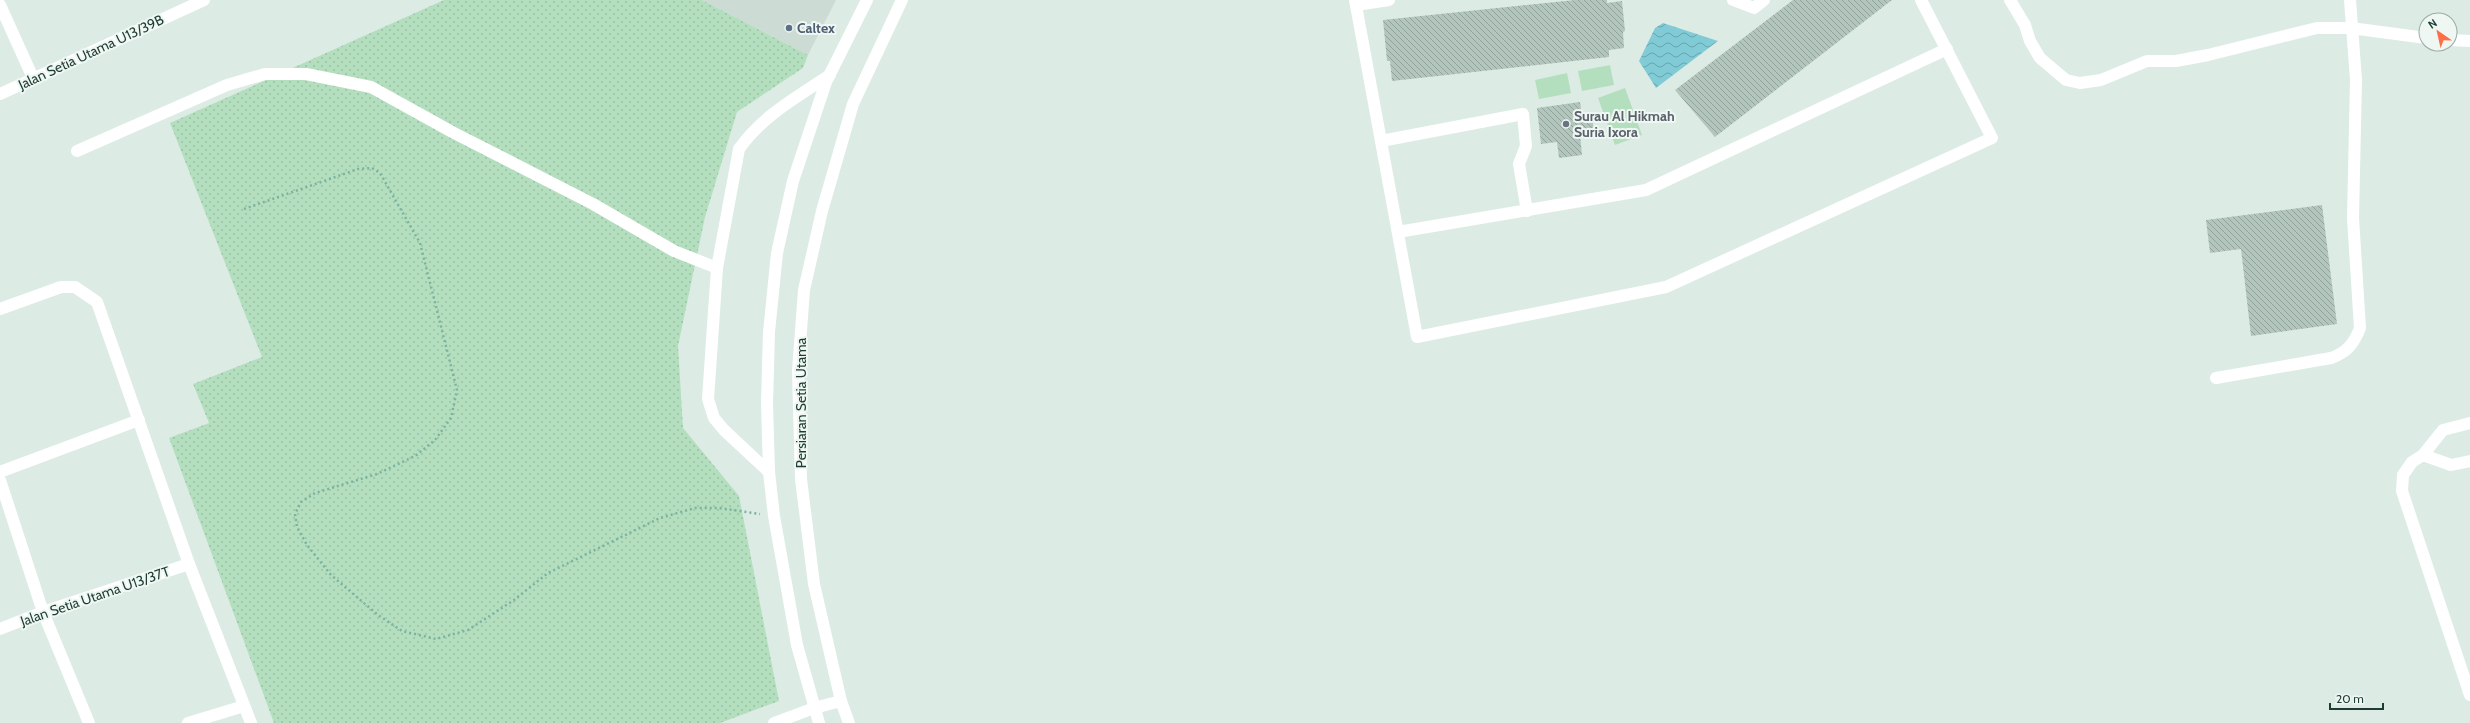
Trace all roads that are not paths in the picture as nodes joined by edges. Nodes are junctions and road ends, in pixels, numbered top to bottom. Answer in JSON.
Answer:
{"nodes":[{"id":1,"x":204,"y":0,"type":"edge"},
{"id":2,"x":867,"y":0,"type":"edge"},
{"id":3,"x":902,"y":0,"type":"edge"},
{"id":4,"x":1388,"y":0,"type":"edge"},
{"id":5,"x":1734,"y":0,"type":"edge"},
{"id":6,"x":1764,"y":0,"type":"edge"},
{"id":7,"x":1922,"y":0,"type":"edge"},
{"id":8,"x":2010,"y":0,"type":"edge"},
{"id":9,"x":2350,"y":0,"type":"edge"},
{"id":10,"x":1356,"y":3,"type":"edge"},
{"id":11,"x":0,"y":5,"type":"edge"},
{"id":12,"x":2351,"y":28,"type":"junction"},
{"id":13,"x":2418,"y":37,"type":"edge"},
{"id":14,"x":2458,"y":40,"type":"edge"},
{"id":15,"x":2470,"y":41,"type":"edge"},
{"id":16,"x":1946,"y":49,"type":"junction"},
{"id":17,"x":830,"y":75,"type":"junction"},
{"id":18,"x":33,"y":78,"type":"junction"},
{"id":19,"x":0,"y":94,"type":"edge"},
{"id":20,"x":1381,"y":141,"type":"junction"},
{"id":21,"x":77,"y":151,"type":"dead end"},
{"id":22,"x":1527,"y":211,"type":"junction"},
{"id":23,"x":1398,"y":232,"type":"junction"},
{"id":24,"x":717,"y":268,"type":"junction"},
{"id":25,"x":0,"y":309,"type":"edge"},
{"id":26,"x":2216,"y":378,"type":"dead end"},
{"id":27,"x":139,"y":420,"type":"junction"},
{"id":28,"x":2470,"y":423,"type":"edge"},
{"id":29,"x":2423,"y":455,"type":"junction"},
{"id":30,"x":2470,"y":461,"type":"edge"},
{"id":31,"x":0,"y":472,"type":"edge"},
{"id":32,"x":769,"y":472,"type":"junction"},
{"id":33,"x":0,"y":480,"type":"edge"},
{"id":34,"x":189,"y":564,"type":"junction"},
{"id":35,"x":43,"y":612,"type":"junction"},
{"id":36,"x":0,"y":630,"type":"edge"},
{"id":37,"x":2470,"y":694,"type":"edge"},
{"id":38,"x":841,"y":701,"type":"junction"},
{"id":39,"x":244,"y":706,"type":"junction"},
{"id":40,"x":814,"y":708,"type":"junction"},
{"id":41,"x":89,"y":723,"type":"edge"},
{"id":42,"x":188,"y":723,"type":"edge"},
{"id":43,"x":251,"y":723,"type":"edge"},
{"id":44,"x":774,"y":723,"type":"edge"},
{"id":45,"x":819,"y":723,"type":"edge"},
{"id":46,"x":849,"y":723,"type":"edge"}],
"edges":[{"from":1,"to":18,"type":"street","name":"Jalan Setia Utama U13/39B"},
{"from":2,"to":17,"type":"street"},
{"from":3,"to":38,"type":"street","name":"Persiaran Setia Utama"},
{"from":4,"to":10,"type":"street"},
{"from":5,"to":6,"type":"street"},
{"from":7,"to":16,"type":"street"},
{"from":8,"to":12,"type":"street"},
{"from":9,"to":12,"type":"street"},
{"from":10,"to":20,"type":"street"},
{"from":11,"to":18,"type":"street"},
{"from":12,"to":13,"type":"street"},
{"from":12,"to":26,"type":"street"},
{"from":14,"to":15,"type":"street"},
{"from":16,"to":22,"type":"street"},
{"from":16,"to":23,"type":"street"},
{"from":17,"to":24,"type":"street"},
{"from":17,"to":32,"type":"street"},
{"from":18,"to":19,"type":"street","name":"Jalan Setia Utama U13/39B"},
{"from":20,"to":22,"type":"street"},
{"from":20,"to":23,"type":"street"},
{"from":21,"to":24,"type":"street"},
{"from":22,"to":23,"type":"street"},
{"from":24,"to":32,"type":"street"},
{"from":25,"to":27,"type":"street"},
{"from":27,"to":31,"type":"street"},
{"from":27,"to":34,"type":"street"},
{"from":28,"to":29,"type":"street"},
{"from":29,"to":30,"type":"street"},
{"from":29,"to":37,"type":"street"},
{"from":32,"to":40,"type":"street"},
{"from":33,"to":35,"type":"street"},
{"from":34,"to":35,"type":"street","name":"Jalan Setia Utama U13/37T"},
{"from":34,"to":39,"type":"street"},
{"from":35,"to":36,"type":"street","name":"Jalan Setia Utama U13/37T"},
{"from":35,"to":41,"type":"street"},
{"from":38,"to":40,"type":"street"},
{"from":38,"to":46,"type":"street","name":"Persiaran Setia Utama"},
{"from":39,"to":42,"type":"street"},
{"from":39,"to":43,"type":"street"},
{"from":40,"to":44,"type":"street"},
{"from":40,"to":45,"type":"street"}]}
